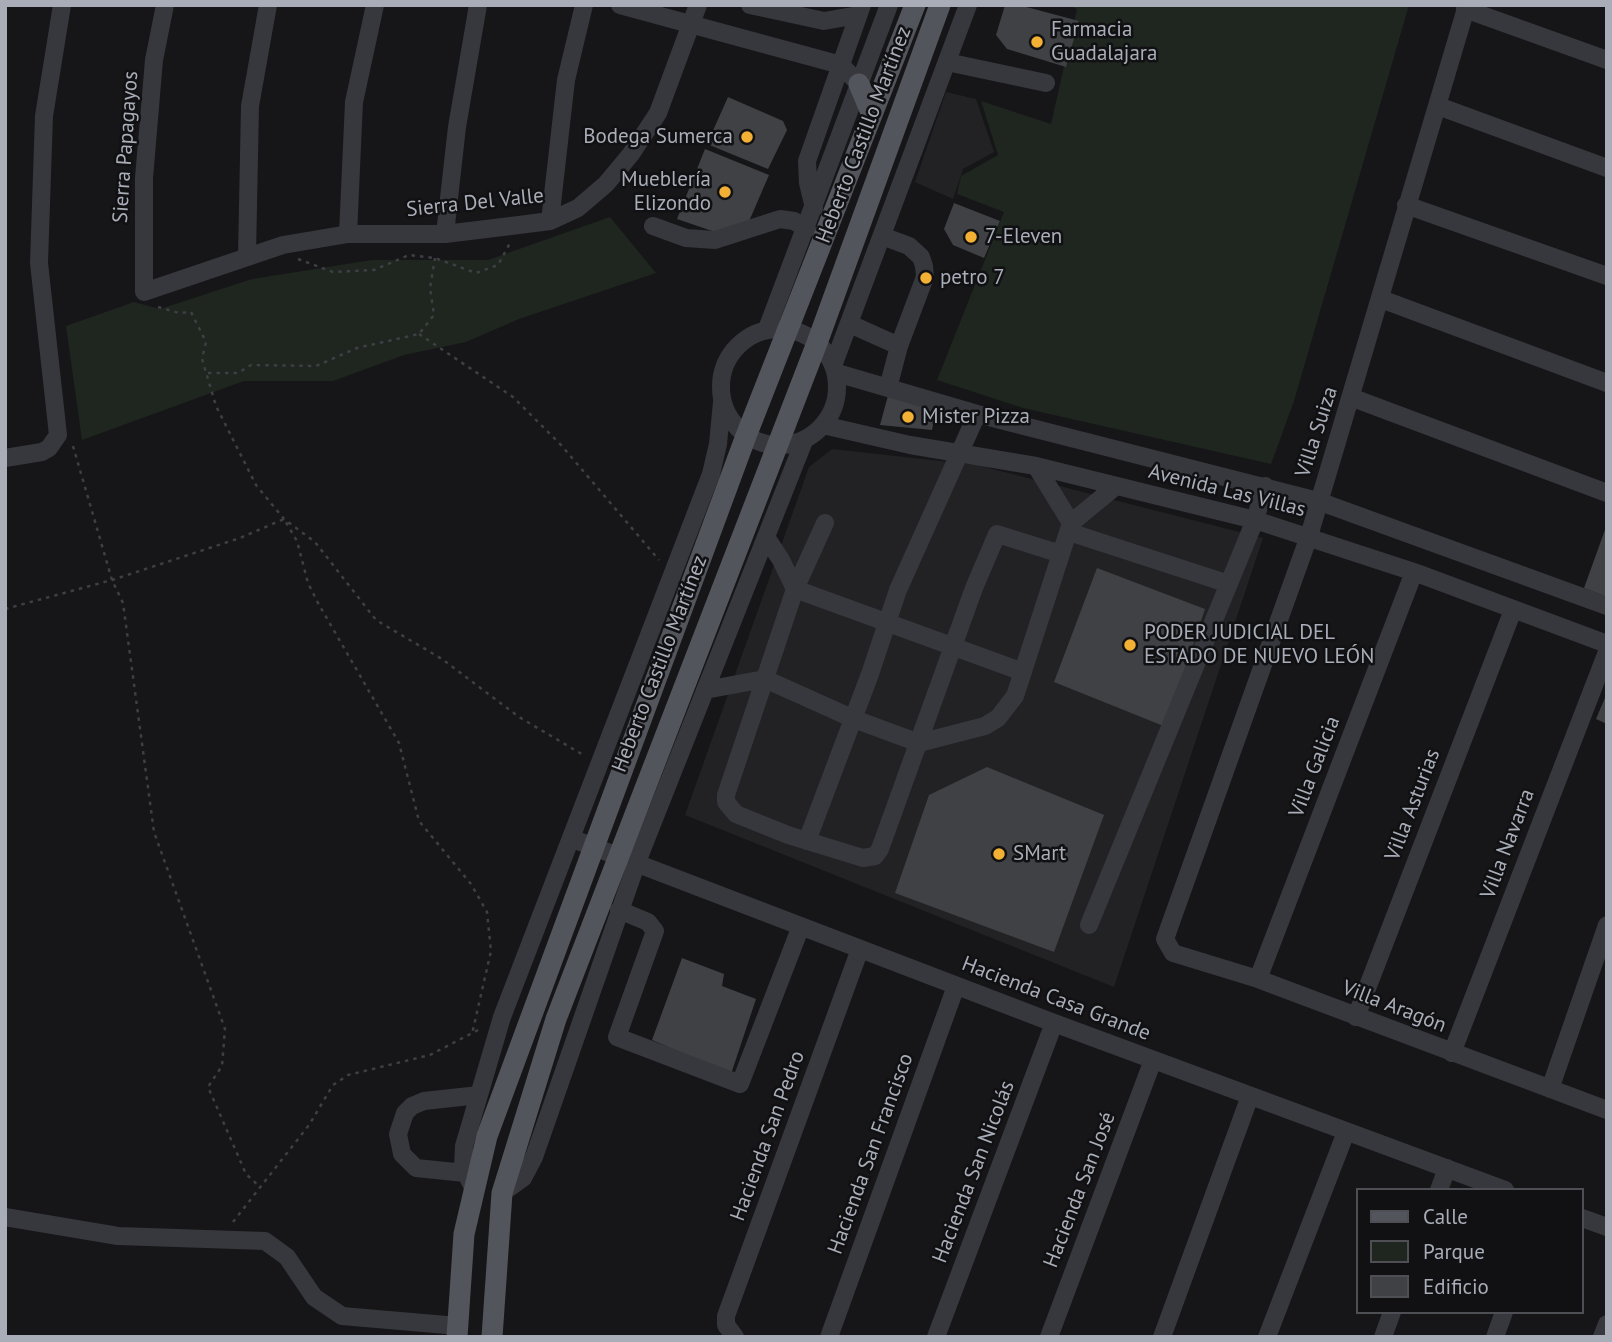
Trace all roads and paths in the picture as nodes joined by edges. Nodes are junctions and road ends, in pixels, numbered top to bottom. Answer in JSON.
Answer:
{"nodes":[{"id":1,"x":62,"y":5,"type":"edge"},
{"id":2,"x":164,"y":5,"type":"edge"},
{"id":3,"x":268,"y":5,"type":"edge"},
{"id":4,"x":375,"y":5,"type":"edge"},
{"id":5,"x":478,"y":5,"type":"edge"},
{"id":6,"x":584,"y":5,"type":"edge"},
{"id":7,"x":620,"y":5,"type":"edge"},
{"id":8,"x":698,"y":5,"type":"edge"},
{"id":9,"x":750,"y":5,"type":"edge"},
{"id":10,"x":890,"y":5,"type":"edge"},
{"id":11,"x":915,"y":5,"type":"edge"},
{"id":12,"x":940,"y":5,"type":"edge"},
{"id":13,"x":968,"y":5,"type":"edge"},
{"id":14,"x":1466,"y":7,"type":"edge"},
{"id":15,"x":780,"y":9,"type":"edge"},
{"id":16,"x":860,"y":10,"type":"edge"},
{"id":17,"x":691,"y":24,"type":"junction"},
{"id":18,"x":1607,"y":60,"type":"edge"},
{"id":19,"x":947,"y":62,"type":"junction"},
{"id":20,"x":841,"y":65,"type":"junction"},
{"id":21,"x":1045,"y":83,"type":"dead end"},
{"id":22,"x":859,"y":85,"type":"junction"},
{"id":23,"x":1438,"y":106,"type":"junction"},
{"id":24,"x":872,"y":115,"type":"junction"},
{"id":25,"x":1607,"y":168,"type":"edge"},
{"id":26,"x":1406,"y":205,"type":"junction"},
{"id":27,"x":814,"y":208,"type":"junction"},
{"id":28,"x":550,"y":221,"type":"junction"},
{"id":29,"x":519,"y":225,"type":"junction"},
{"id":30,"x":653,"y":226,"type":"dead end"},
{"id":31,"x":807,"y":229,"type":"junction"},
{"id":32,"x":348,"y":234,"type":"junction"},
{"id":33,"x":445,"y":234,"type":"junction"},
{"id":34,"x":882,"y":236,"type":"junction"},
{"id":35,"x":283,"y":245,"type":"junction"},
{"id":36,"x":247,"y":255,"type":"junction"},
{"id":37,"x":435,"y":258,"type":"junction"},
{"id":38,"x":1607,"y":276,"type":"edge"},
{"id":39,"x":144,"y":292,"type":"junction"},
{"id":40,"x":1381,"y":299,"type":"junction"},
{"id":41,"x":850,"y":324,"type":"junction"},
{"id":42,"x":777,"y":330,"type":"junction"},
{"id":43,"x":419,"y":334,"type":"junction"},
{"id":44,"x":817,"y":343,"type":"junction"},
{"id":45,"x":900,"y":346,"type":"junction"},
{"id":46,"x":835,"y":368,"type":"junction"},
{"id":47,"x":206,"y":373,"type":"junction"},
{"id":48,"x":1607,"y":383,"type":"edge"},
{"id":49,"x":888,"y":388,"type":"junction"},
{"id":50,"x":1353,"y":398,"type":"junction"},
{"id":51,"x":722,"y":402,"type":"junction"},
{"id":52,"x":977,"y":414,"type":"junction"},
{"id":53,"x":823,"y":425,"type":"junction"},
{"id":54,"x":746,"y":436,"type":"junction"},
{"id":55,"x":57,"y":438,"type":"junction"},
{"id":56,"x":804,"y":441,"type":"junction"},
{"id":57,"x":776,"y":446,"type":"junction"},
{"id":58,"x":958,"y":452,"type":"junction"},
{"id":59,"x":5,"y":458,"type":"edge"},
{"id":60,"x":1036,"y":466,"type":"junction"},
{"id":61,"x":1116,"y":486,"type":"junction"},
{"id":62,"x":1265,"y":486,"type":"junction"},
{"id":63,"x":1607,"y":493,"type":"edge"},
{"id":64,"x":1318,"y":501,"type":"junction"},
{"id":65,"x":284,"y":519,"type":"junction"},
{"id":66,"x":1255,"y":520,"type":"junction"},
{"id":67,"x":825,"y":523,"type":"dead end"},
{"id":68,"x":1070,"y":527,"type":"junction"},
{"id":69,"x":1309,"y":536,"type":"junction"},
{"id":70,"x":766,"y":537,"type":"junction"},
{"id":71,"x":1061,"y":554,"type":"junction"},
{"id":72,"x":1414,"y":572,"type":"junction"},
{"id":73,"x":673,"y":577,"type":"junction"},
{"id":74,"x":113,"y":580,"type":"junction"},
{"id":75,"x":1229,"y":584,"type":"junction"},
{"id":76,"x":795,"y":589,"type":"junction"},
{"id":77,"x":1607,"y":606,"type":"edge"},
{"id":78,"x":5,"y":609,"type":"edge"},
{"id":79,"x":1513,"y":610,"type":"junction"},
{"id":80,"x":888,"y":622,"type":"junction"},
{"id":81,"x":1607,"y":644,"type":"edge"},
{"id":82,"x":954,"y":648,"type":"junction"},
{"id":83,"x":1607,"y":652,"type":"edge"},
{"id":84,"x":1023,"y":672,"type":"junction"},
{"id":85,"x":765,"y":679,"type":"junction"},
{"id":86,"x":705,"y":690,"type":"junction"},
{"id":87,"x":854,"y":719,"type":"junction"},
{"id":88,"x":919,"y":743,"type":"junction"},
{"id":89,"x":600,"y":765,"type":"junction"},
{"id":90,"x":807,"y":841,"type":"junction"},
{"id":91,"x":583,"y":842,"type":"junction"},
{"id":92,"x":627,"y":858,"type":"junction"},
{"id":93,"x":619,"y":909,"type":"junction"},
{"id":94,"x":1089,"y":925,"type":"dead end"},
{"id":95,"x":1607,"y":925,"type":"edge"},
{"id":96,"x":801,"y":926,"type":"junction"},
{"id":97,"x":1166,"y":946,"type":"joint"},
{"id":98,"x":860,"y":948,"type":"junction"},
{"id":99,"x":1258,"y":979,"type":"junction"},
{"id":100,"x":956,"y":986,"type":"junction"},
{"id":101,"x":502,"y":1017,"type":"junction"},
{"id":102,"x":1356,"y":1017,"type":"junction"},
{"id":103,"x":1054,"y":1023,"type":"junction"},
{"id":104,"x":472,"y":1034,"type":"junction"},
{"id":105,"x":1452,"y":1053,"type":"junction"},
{"id":106,"x":1153,"y":1060,"type":"junction"},
{"id":107,"x":1550,"y":1089,"type":"junction"},
{"id":108,"x":480,"y":1095,"type":"junction"},
{"id":109,"x":1250,"y":1096,"type":"junction"},
{"id":110,"x":1607,"y":1110,"type":"edge"},
{"id":111,"x":1346,"y":1132,"type":"junction"},
{"id":112,"x":1447,"y":1168,"type":"junction"},
{"id":113,"x":470,"y":1181,"type":"junction"},
{"id":114,"x":261,"y":1188,"type":"junction"},
{"id":115,"x":1439,"y":1188,"type":"edge"},
{"id":116,"x":1500,"y":1188,"type":"edge"},
{"id":117,"x":502,"y":1193,"type":"junction"},
{"id":118,"x":5,"y":1217,"type":"edge"},
{"id":119,"x":1584,"y":1219,"type":"edge"},
{"id":120,"x":1607,"y":1227,"type":"edge"},
{"id":121,"x":217,"y":1240,"type":"junction"},
{"id":122,"x":1391,"y":1314,"type":"edge"},
{"id":123,"x":1503,"y":1314,"type":"edge"},
{"id":124,"x":1607,"y":1324,"type":"edge"},
{"id":125,"x":457,"y":1331,"type":"edge"},
{"id":126,"x":492,"y":1337,"type":"edge"},
{"id":127,"x":735,"y":1337,"type":"edge"},
{"id":128,"x":829,"y":1337,"type":"edge"},
{"id":129,"x":936,"y":1337,"type":"edge"},
{"id":130,"x":1049,"y":1337,"type":"edge"},
{"id":131,"x":1162,"y":1337,"type":"edge"},
{"id":132,"x":1267,"y":1337,"type":"edge"},
{"id":133,"x":1383,"y":1337,"type":"edge"},
{"id":134,"x":1495,"y":1337,"type":"edge"},
{"id":135,"x":1602,"y":1337,"type":"edge"}],
"edges":[{"from":1,"to":55,"type":"street"},
{"from":2,"to":39,"type":"street","name":"Sierra Papagayos"},
{"from":3,"to":36,"type":"street"},
{"from":4,"to":32,"type":"street"},
{"from":5,"to":33,"type":"street"},
{"from":6,"to":28,"type":"street"},
{"from":7,"to":17,"type":"street"},
{"from":8,"to":17,"type":"street","name":"Sierra Del Valle"},
{"from":9,"to":15,"type":"street"},
{"from":10,"to":22,"type":"street"},
{"from":11,"to":24,"type":"main road","name":"Heberto Castillo Martínez"},
{"from":12,"to":44,"type":"main road","name":"Heberto Castillo Martínez"},
{"from":13,"to":19,"type":"street"},
{"from":14,"to":18,"type":"street"},
{"from":14,"to":23,"type":"street","name":"Villa Suiza"},
{"from":15,"to":16,"type":"street"},
{"from":16,"to":20,"type":"street"},
{"from":17,"to":20,"type":"street"},
{"from":17,"to":28,"type":"street","name":"Sierra Del Valle"},
{"from":19,"to":21,"type":"street"},
{"from":19,"to":34,"type":"street"},
{"from":20,"to":22,"type":"street"},
{"from":20,"to":27,"type":"street"},
{"from":22,"to":24,"type":"main road"},
{"from":22,"to":27,"type":"street"},
{"from":23,"to":25,"type":"street"},
{"from":23,"to":26,"type":"street","name":"Villa Suiza"},
{"from":24,"to":42,"type":"main road","name":"Heberto Castillo Martínez"},
{"from":26,"to":38,"type":"street"},
{"from":26,"to":40,"type":"street","name":"Villa Suiza"},
{"from":27,"to":31,"type":"street"},
{"from":28,"to":29,"type":"street","name":"Sierra Del Valle"},
{"from":29,"to":33,"type":"street","name":"Sierra Del Valle"},
{"from":29,"to":37,"type":"path"},
{"from":30,"to":31,"type":"street"},
{"from":31,"to":42,"type":"street"},
{"from":32,"to":33,"type":"street","name":"Sierra Del Valle"},
{"from":32,"to":35,"type":"street","name":"Sierra Del Valle"},
{"from":34,"to":41,"type":"street"},
{"from":34,"to":45,"type":"street"},
{"from":35,"to":36,"type":"street","name":"Sierra Del Valle"},
{"from":35,"to":37,"type":"path"},
{"from":36,"to":39,"type":"street","name":"Sierra Del Valle"},
{"from":37,"to":43,"type":"path"},
{"from":39,"to":47,"type":"path"},
{"from":40,"to":48,"type":"street"},
{"from":40,"to":50,"type":"street","name":"Villa Suiza"},
{"from":41,"to":45,"type":"street"},
{"from":41,"to":46,"type":"street"},
{"from":42,"to":44,"type":"street"},
{"from":42,"to":51,"type":"street"},
{"from":42,"to":54,"type":"main road","name":"Heberto Castillo Martínez"},
{"from":43,"to":47,"type":"path"},
{"from":43,"to":73,"type":"path"},
{"from":44,"to":46,"type":"street"},
{"from":44,"to":57,"type":"main road","name":"Heberto Castillo Martínez"},
{"from":45,"to":49,"type":"street"},
{"from":46,"to":49,"type":"street","name":"Avenida Las Villas"},
{"from":46,"to":53,"type":"street"},
{"from":47,"to":65,"type":"path"},
{"from":49,"to":52,"type":"street","name":"Avenida Las Villas"},
{"from":50,"to":63,"type":"street"},
{"from":50,"to":64,"type":"street","name":"Villa Suiza"},
{"from":51,"to":54,"type":"street"},
{"from":51,"to":73,"type":"street"},
{"from":52,"to":58,"type":"street"},
{"from":52,"to":62,"type":"street","name":"Avenida Las Villas"},
{"from":53,"to":56,"type":"street"},
{"from":53,"to":58,"type":"street","name":"Avenida Las Villas"},
{"from":54,"to":57,"type":"street"},
{"from":54,"to":91,"type":"main road","name":"Heberto Castillo Martínez"},
{"from":55,"to":59,"type":"street"},
{"from":55,"to":74,"type":"path"},
{"from":56,"to":57,"type":"street"},
{"from":56,"to":70,"type":"street"},
{"from":57,"to":92,"type":"main road","name":"Heberto Castillo Martínez"},
{"from":58,"to":60,"type":"street","name":"Avenida Las Villas"},
{"from":58,"to":80,"type":"street"},
{"from":60,"to":61,"type":"street","name":"Avenida Las Villas"},
{"from":60,"to":68,"type":"street"},
{"from":61,"to":66,"type":"street","name":"Avenida Las Villas"},
{"from":61,"to":68,"type":"street"},
{"from":62,"to":64,"type":"street","name":"Avenida Las Villas"},
{"from":62,"to":66,"type":"street"},
{"from":64,"to":69,"type":"street","name":"Villa Suiza"},
{"from":64,"to":77,"type":"street","name":"Avenida Las Villas"},
{"from":65,"to":74,"type":"path"},
{"from":65,"to":89,"type":"path"},
{"from":65,"to":104,"type":"path"},
{"from":66,"to":69,"type":"street","name":"Avenida Las Villas"},
{"from":66,"to":75,"type":"street"},
{"from":67,"to":76,"type":"street"},
{"from":68,"to":71,"type":"street"},
{"from":68,"to":75,"type":"street"},
{"from":69,"to":72,"type":"street","name":"Avenida Las Villas"},
{"from":69,"to":97,"type":"street","name":"Villa Suiza"},
{"from":70,"to":76,"type":"street"},
{"from":70,"to":86,"type":"street"},
{"from":71,"to":82,"type":"street"},
{"from":71,"to":84,"type":"street"},
{"from":72,"to":79,"type":"street","name":"Avenida Las Villas"},
{"from":72,"to":99,"type":"street","name":"Villa Galicia"},
{"from":73,"to":89,"type":"street"},
{"from":74,"to":78,"type":"path"},
{"from":74,"to":114,"type":"path"},
{"from":75,"to":94,"type":"street"},
{"from":76,"to":80,"type":"street"},
{"from":76,"to":85,"type":"street"},
{"from":79,"to":81,"type":"street","name":"Avenida Las Villas"},
{"from":79,"to":102,"type":"street","name":"Villa Asturias"},
{"from":80,"to":82,"type":"street"},
{"from":80,"to":87,"type":"street"},
{"from":82,"to":84,"type":"street"},
{"from":82,"to":88,"type":"street"},
{"from":83,"to":105,"type":"street","name":"Villa Navarra"},
{"from":84,"to":88,"type":"street"},
{"from":85,"to":86,"type":"street"},
{"from":85,"to":87,"type":"street"},
{"from":85,"to":90,"type":"street"},
{"from":86,"to":92,"type":"street"},
{"from":87,"to":88,"type":"street"},
{"from":87,"to":90,"type":"street"},
{"from":88,"to":90,"type":"street"},
{"from":89,"to":91,"type":"street"},
{"from":91,"to":92,"type":"street","name":"Hacienda Casa Grande"},
{"from":91,"to":101,"type":"street"},
{"from":91,"to":113,"type":"main road","name":"Heberto Castillo Martínez"},
{"from":92,"to":93,"type":"street"},
{"from":92,"to":96,"type":"street","name":"Hacienda Casa Grande"},
{"from":92,"to":117,"type":"main road","name":"Heberto Castillo Martínez"},
{"from":93,"to":96,"type":"street"},
{"from":93,"to":117,"type":"street"},
{"from":95,"to":107,"type":"street"},
{"from":96,"to":98,"type":"street","name":"Hacienda Casa Grande"},
{"from":97,"to":99,"type":"street","name":"Villa Aragón"},
{"from":98,"to":100,"type":"street","name":"Hacienda Casa Grande"},
{"from":98,"to":127,"type":"street","name":"Hacienda San Pedro"},
{"from":99,"to":102,"type":"street","name":"Villa Aragón"},
{"from":100,"to":103,"type":"street","name":"Hacienda Casa Grande"},
{"from":100,"to":128,"type":"street","name":"Hacienda San Francisco"},
{"from":101,"to":104,"type":"path"},
{"from":101,"to":108,"type":"street"},
{"from":102,"to":105,"type":"street","name":"Villa Aragón"},
{"from":103,"to":106,"type":"street","name":"Hacienda Casa Grande"},
{"from":103,"to":129,"type":"street","name":"Hacienda San Nicolás"},
{"from":104,"to":114,"type":"path"},
{"from":105,"to":107,"type":"street","name":"Villa Aragón"},
{"from":106,"to":109,"type":"street","name":"Hacienda Casa Grande"},
{"from":106,"to":130,"type":"street","name":"Hacienda San José"},
{"from":107,"to":110,"type":"street","name":"Villa Aragón"},
{"from":108,"to":113,"type":"street"},
{"from":108,"to":113,"type":"street"},
{"from":109,"to":111,"type":"street","name":"Hacienda Casa Grande"},
{"from":109,"to":131,"type":"street"},
{"from":111,"to":112,"type":"street","name":"Hacienda Casa Grande"},
{"from":111,"to":132,"type":"street"},
{"from":112,"to":115,"type":"street"},
{"from":112,"to":116,"type":"street","name":"Hacienda Casa Grande"},
{"from":113,"to":117,"type":"main road"},
{"from":113,"to":125,"type":"main road","name":"Heberto Castillo Martínez"},
{"from":114,"to":121,"type":"path"},
{"from":117,"to":126,"type":"main road","name":"Heberto Castillo Martínez"},
{"from":118,"to":121,"type":"street"},
{"from":119,"to":120,"type":"street"},
{"from":121,"to":125,"type":"street"},
{"from":122,"to":133,"type":"street"},
{"from":123,"to":134,"type":"street"},
{"from":124,"to":135,"type":"street"}]}
